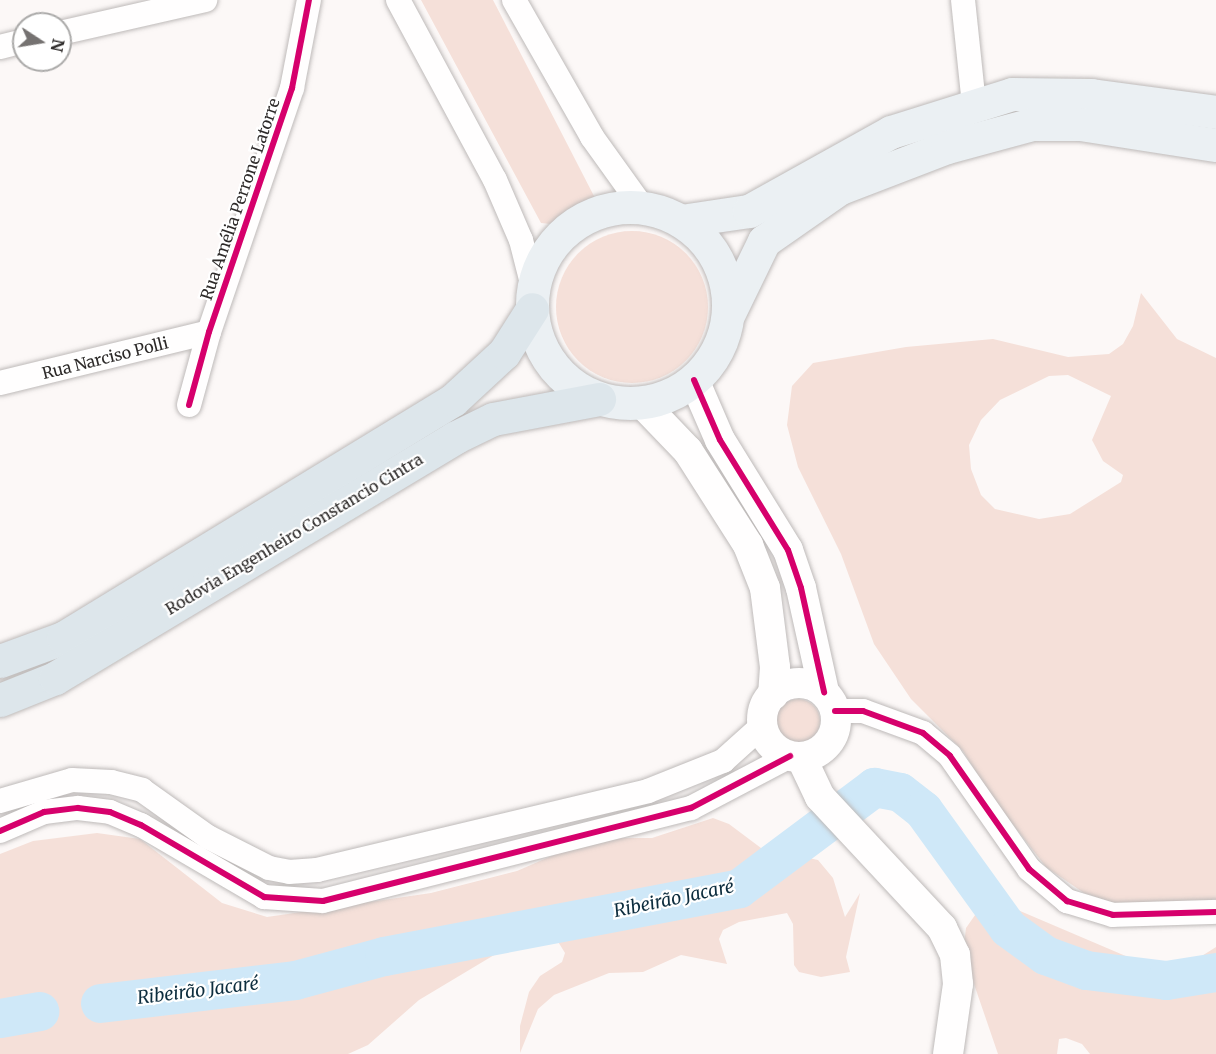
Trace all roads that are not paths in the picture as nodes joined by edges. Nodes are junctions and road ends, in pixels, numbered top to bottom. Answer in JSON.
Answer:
{"nodes":[{"id":1,"x":205,"y":0,"type":"edge"},
{"id":2,"x":309,"y":0,"type":"edge"},
{"id":3,"x":398,"y":0,"type":"edge"},
{"id":4,"x":514,"y":0,"type":"edge"},
{"id":5,"x":963,"y":0,"type":"edge"},
{"id":6,"x":72,"y":30,"type":"edge"},
{"id":7,"x":974,"y":104,"type":"junction"},
{"id":8,"x":1216,"y":111,"type":"edge"},
{"id":9,"x":1216,"y":145,"type":"edge"},
{"id":10,"x":643,"y":208,"type":"junction"},
{"id":11,"x":681,"y":220,"type":"junction"},
{"id":12,"x":532,"y":298,"type":"junction"},
{"id":13,"x":727,"y":318,"type":"junction"},
{"id":14,"x":209,"y":332,"type":"junction"},
{"id":15,"x":694,"y":380,"type":"junction"},
{"id":16,"x":0,"y":383,"type":"edge"},
{"id":17,"x":599,"y":399,"type":"junction"},
{"id":18,"x":642,"y":403,"type":"junction"},
{"id":19,"x":189,"y":405,"type":"dead end"},
{"id":20,"x":0,"y":661,"type":"edge"},
{"id":21,"x":773,"y":695,"type":"junction"},
{"id":22,"x":0,"y":700,"type":"edge"},
{"id":23,"x":830,"y":702,"type":"junction"},
{"id":24,"x":763,"y":725,"type":"junction"},
{"id":25,"x":795,"y":756,"type":"junction"},
{"id":26,"x":0,"y":801,"type":"edge"},
{"id":27,"x":0,"y":831,"type":"edge"},
{"id":28,"x":1216,"y":912,"type":"edge"},
{"id":29,"x":948,"y":1054,"type":"edge"}],
"edges":[{"from":1,"to":6,"type":"street"},
{"from":2,"to":14,"type":"street","name":"Rua Amélia Perrone Latorre"},
{"from":3,"to":12,"type":"street"},
{"from":4,"to":10,"type":"street"},
{"from":5,"to":7,"type":"street"},
{"from":7,"to":8,"type":"main road"},
{"from":7,"to":11,"type":"main road"},
{"from":9,"to":13,"type":"main road"},
{"from":10,"to":11,"type":"main road"},
{"from":10,"to":12,"type":"main road"},
{"from":11,"to":13,"type":"main road"},
{"from":12,"to":17,"type":"main road"},
{"from":12,"to":20,"type":"highway","name":"Rodovia Engenheiro Constancio Cintra"},
{"from":13,"to":15,"type":"main road"},
{"from":14,"to":16,"type":"street","name":"Rua Narciso Polli"},
{"from":14,"to":19,"type":"street","name":"Rua Amélia Perrone Latorre"},
{"from":15,"to":18,"type":"main road"},
{"from":15,"to":23,"type":"street"},
{"from":17,"to":18,"type":"main road"},
{"from":17,"to":22,"type":"highway","name":"Rodovia Engenheiro Constancio Cintra"},
{"from":18,"to":21,"type":"street"},
{"from":21,"to":23,"type":"street"},
{"from":21,"to":24,"type":"street"},
{"from":23,"to":25,"type":"street"},
{"from":23,"to":28,"type":"street"},
{"from":24,"to":25,"type":"street"},
{"from":24,"to":26,"type":"street"},
{"from":25,"to":27,"type":"street"},
{"from":25,"to":29,"type":"street"}]}
